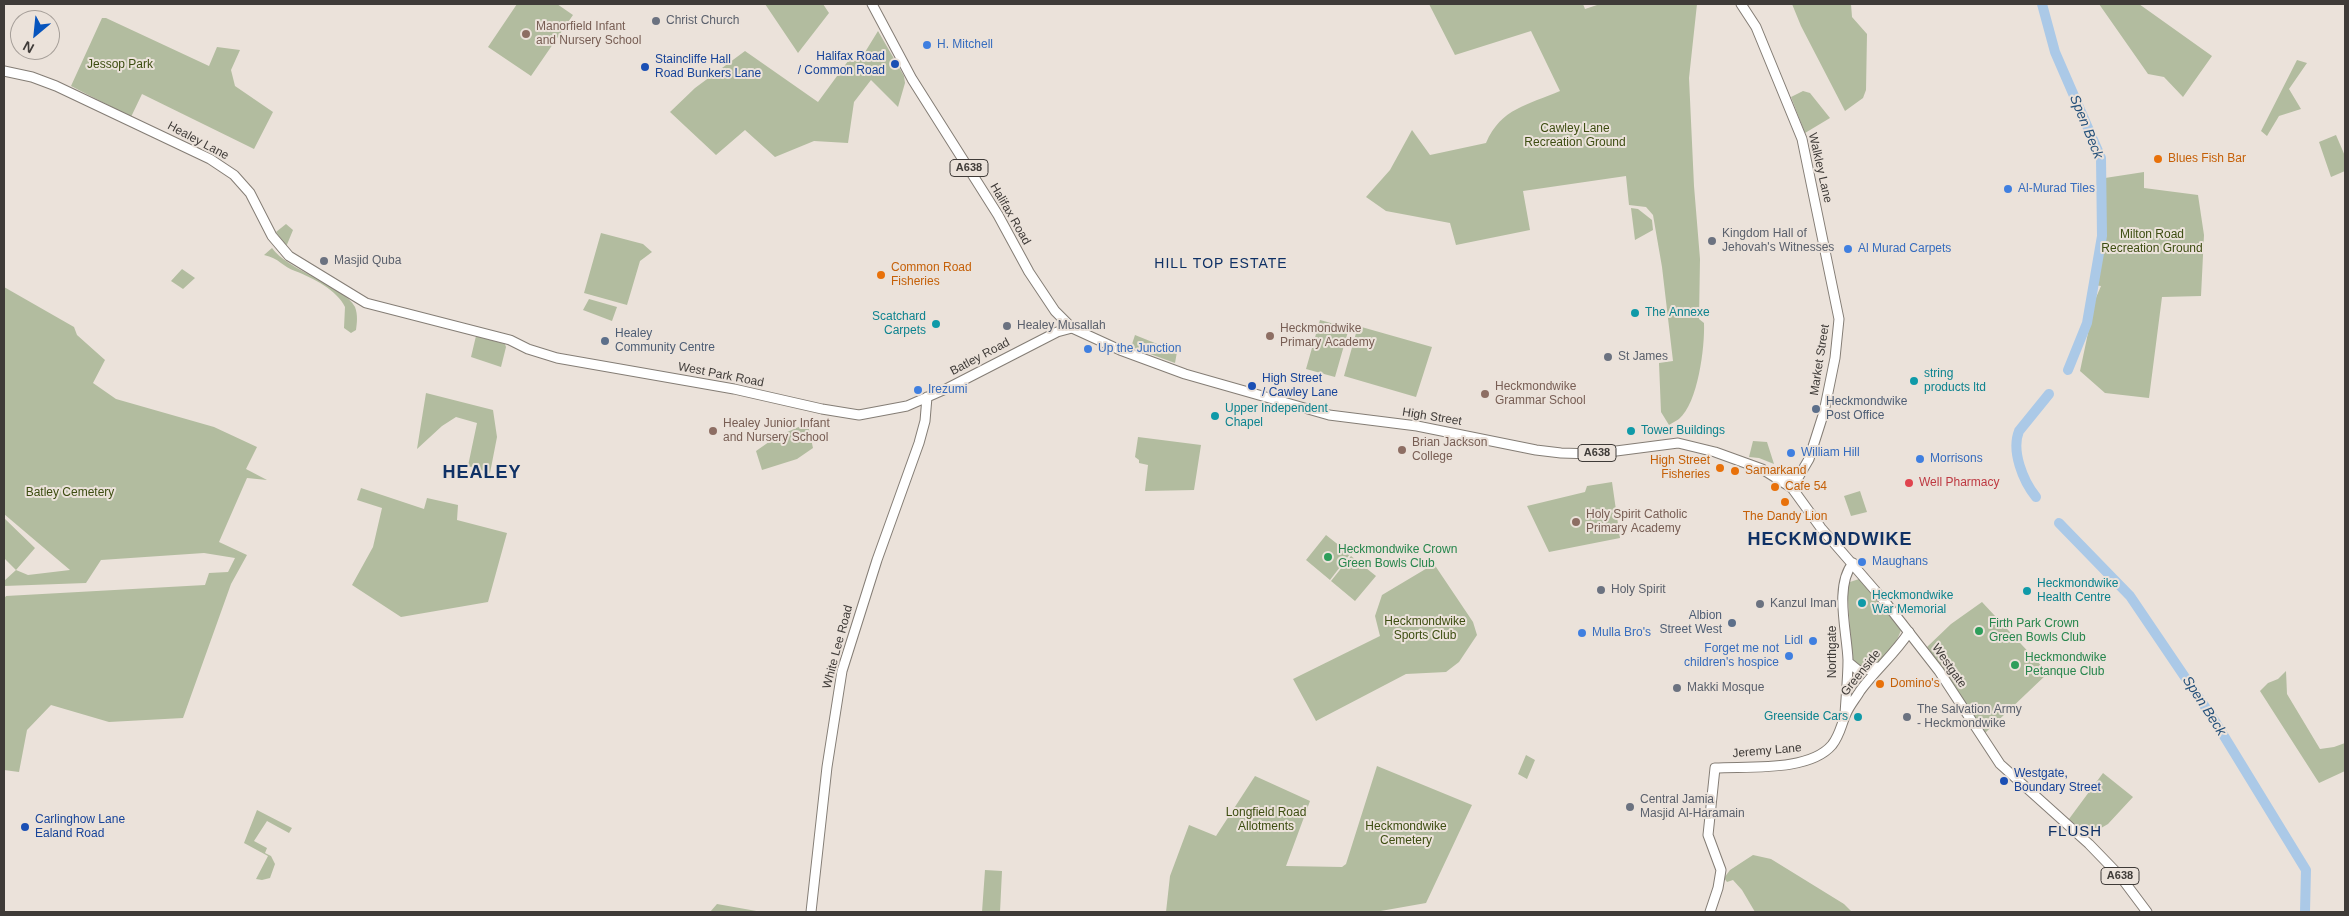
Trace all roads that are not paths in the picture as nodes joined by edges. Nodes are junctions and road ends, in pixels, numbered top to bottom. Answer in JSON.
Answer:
{"nodes":[{"id":1,"x":872,"y":4,"type":"edge"},
{"id":2,"x":1741,"y":4,"type":"edge"},
{"id":3,"x":4,"y":71,"type":"edge"},
{"id":4,"x":1839,"y":318,"type":"joint"},
{"id":5,"x":1072,"y":328,"type":"junction"},
{"id":6,"x":510,"y":340,"type":"joint"},
{"id":7,"x":927,"y":397,"type":"junction"},
{"id":8,"x":1799,"y":475,"type":"junction"},
{"id":9,"x":1778,"y":478,"type":"junction"},
{"id":10,"x":1792,"y":488,"type":"junction"},
{"id":11,"x":1853,"y":563,"type":"junction"},
{"id":12,"x":1909,"y":632,"type":"junction"},
{"id":13,"x":1848,"y":662,"type":"junction"},
{"id":14,"x":1879,"y":667,"type":"junction"},
{"id":15,"x":1845,"y":715,"type":"junction"},
{"id":16,"x":1820,"y":755,"type":"joint"},
{"id":17,"x":810,"y":912,"type":"edge"},
{"id":18,"x":1710,"y":912,"type":"edge"},
{"id":19,"x":2147,"y":912,"type":"edge"}],
"edges":[{"from":1,"to":5,"type":"main road","name":"Halifax Road","number":"A638"},
{"from":2,"to":4,"type":"main road","name":"Walkley Lane"},
{"from":3,"to":6,"type":"main road","name":"Healey Lane"},
{"from":4,"to":8,"type":"main road","name":"Market Street"},
{"from":5,"to":7,"type":"main road","name":"Batley Road"},
{"from":5,"to":9,"type":"main road","name":"High Street","number":"A638"},
{"from":6,"to":7,"type":"main road","name":"West Park Road"},
{"from":7,"to":17,"type":"main road","name":"White Lee Road"},
{"from":8,"to":9,"type":"main road"},
{"from":8,"to":10,"type":"main road","name":"Market Street"},
{"from":9,"to":10,"type":"main road","name":"High Street","number":"A638"},
{"from":10,"to":11,"type":"main road","number":"A638"},
{"from":11,"to":12,"type":"main road","name":"Westgate","number":"A638"},
{"from":11,"to":13,"type":"main road","name":"Northgate"},
{"from":12,"to":14,"type":"main road","name":"Greenside"},
{"from":12,"to":19,"type":"main road","name":"Westgate","number":"A638"},
{"from":13,"to":14,"type":"main road"},
{"from":13,"to":15,"type":"main road","name":"Northgate"},
{"from":14,"to":15,"type":"main road","name":"Greenside"},
{"from":15,"to":16,"type":"main road","name":"Greenside"},
{"from":16,"to":18,"type":"main road","name":"Jeremy Lane"}]}
